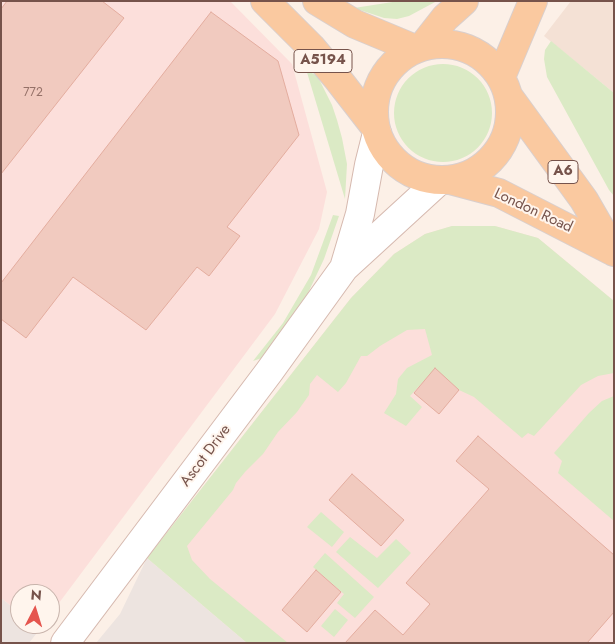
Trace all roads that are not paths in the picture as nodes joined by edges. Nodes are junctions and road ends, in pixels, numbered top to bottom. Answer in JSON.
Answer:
{"nodes":[{"id":1,"x":265,"y":1,"type":"edge"},
{"id":2,"x":317,"y":1,"type":"edge"},
{"id":3,"x":464,"y":1,"type":"edge"},
{"id":4,"x":533,"y":1,"type":"edge"},
{"id":5,"x":419,"y":48,"type":"junction"},
{"id":6,"x":505,"y":87,"type":"junction"},
{"id":7,"x":376,"y":130,"type":"junction"},
{"id":8,"x":445,"y":180,"type":"junction"},
{"id":9,"x":613,"y":252,"type":"edge"},
{"id":10,"x":344,"y":268,"type":"junction"},
{"id":11,"x":65,"y":643,"type":"edge"}],
"edges":[{"from":1,"to":7,"type":"main road","number":"A5194"},
{"from":2,"to":5,"type":"main road"},
{"from":3,"to":5,"type":"main road"},
{"from":4,"to":6,"type":"main road"},
{"from":5,"to":6,"type":"main road"},
{"from":5,"to":7,"type":"main road"},
{"from":6,"to":8,"type":"main road"},
{"from":6,"to":9,"type":"main road","name":"London Road","number":"A6"},
{"from":7,"to":8,"type":"main road"},
{"from":7,"to":10,"type":"street","name":"Ascot Drive"},
{"from":8,"to":9,"type":"main road","name":"London Road","number":"A6"},
{"from":8,"to":10,"type":"street","name":"Ascot Drive"},
{"from":10,"to":11,"type":"street","name":"Ascot Drive"}]}
